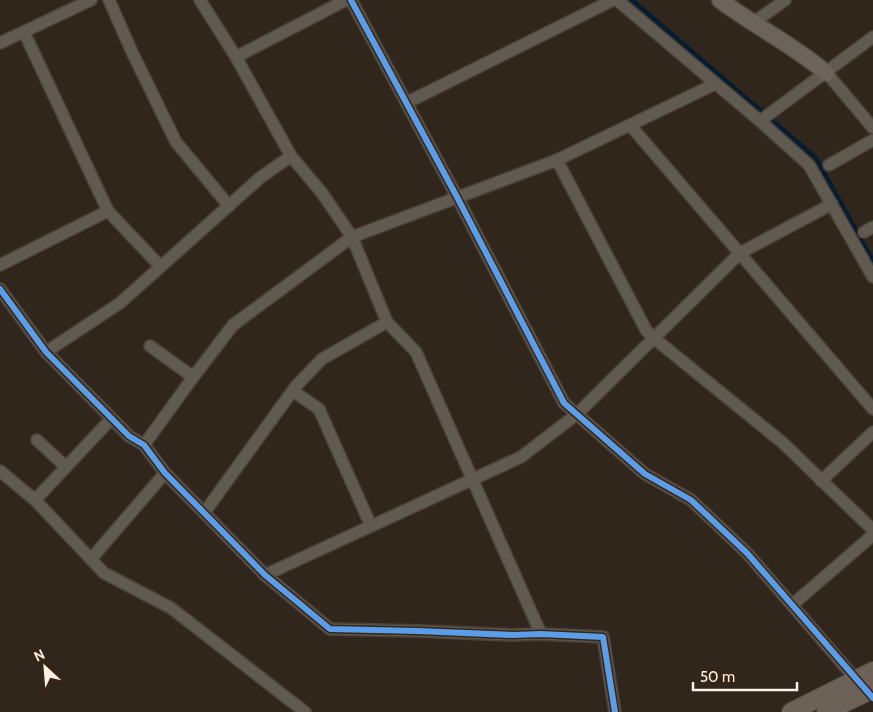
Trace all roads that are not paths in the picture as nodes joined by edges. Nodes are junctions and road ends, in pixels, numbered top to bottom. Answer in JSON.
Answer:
{"nodes":[{"id":1,"x":90,"y":0,"type":"edge"},
{"id":2,"x":109,"y":0,"type":"edge"},
{"id":3,"x":200,"y":0,"type":"edge"},
{"id":4,"x":346,"y":0,"type":"edge"},
{"id":5,"x":351,"y":0,"type":"edge"},
{"id":6,"x":613,"y":0,"type":"edge"},
{"id":7,"x":617,"y":0,"type":"edge"},
{"id":8,"x":720,"y":0,"type":"edge"},
{"id":9,"x":785,"y":0,"type":"edge"},
{"id":10,"x":753,"y":23,"type":"junction"},
{"id":11,"x":24,"y":32,"type":"junction"},
{"id":12,"x":873,"y":37,"type":"edge"},
{"id":13,"x":0,"y":43,"type":"edge"},
{"id":14,"x":236,"y":57,"type":"junction"},
{"id":15,"x":826,"y":74,"type":"junction"},
{"id":16,"x":715,"y":84,"type":"junction"},
{"id":17,"x":406,"y":103,"type":"junction"},
{"id":18,"x":760,"y":121,"type":"junction"},
{"id":19,"x":630,"y":125,"type":"junction"},
{"id":20,"x":873,"y":128,"type":"edge"},
{"id":21,"x":873,"y":140,"type":"edge"},
{"id":22,"x":291,"y":156,"type":"junction"},
{"id":23,"x":557,"y":160,"type":"junction"},
{"id":24,"x":828,"y":165,"type":"dead end"},
{"id":25,"x":457,"y":197,"type":"junction"},
{"id":26,"x":832,"y":204,"type":"junction"},
{"id":27,"x":229,"y":206,"type":"junction"},
{"id":28,"x":108,"y":211,"type":"junction"},
{"id":29,"x":352,"y":237,"type":"junction"},
{"id":30,"x":740,"y":253,"type":"junction"},
{"id":31,"x":0,"y":265,"type":"edge"},
{"id":32,"x":160,"y":266,"type":"junction"},
{"id":33,"x":873,"y":277,"type":"edge"},
{"id":34,"x":0,"y":288,"type":"edge"},
{"id":35,"x":387,"y":322,"type":"junction"},
{"id":36,"x":654,"y":339,"type":"junction"},
{"id":37,"x":150,"y":346,"type":"dead end"},
{"id":38,"x":46,"y":352,"type":"junction"},
{"id":39,"x":193,"y":377,"type":"junction"},
{"id":40,"x":293,"y":391,"type":"junction"},
{"id":41,"x":873,"y":408,"type":"edge"},
{"id":42,"x":577,"y":414,"type":"junction"},
{"id":43,"x":111,"y":419,"type":"junction"},
{"id":44,"x":873,"y":432,"type":"edge"},
{"id":45,"x":36,"y":440,"type":"dead end"},
{"id":46,"x":144,"y":446,"type":"junction"},
{"id":47,"x":66,"y":467,"type":"junction"},
{"id":48,"x":0,"y":471,"type":"edge"},
{"id":49,"x":165,"y":473,"type":"junction"},
{"id":50,"x":472,"y":480,"type":"junction"},
{"id":51,"x":821,"y":481,"type":"junction"},
{"id":52,"x":35,"y":500,"type":"junction"},
{"id":53,"x":204,"y":512,"type":"junction"},
{"id":54,"x":371,"y":526,"type":"junction"},
{"id":55,"x":873,"y":530,"type":"edge"},
{"id":56,"x":873,"y":535,"type":"edge"},
{"id":57,"x":91,"y":559,"type":"junction"},
{"id":58,"x":265,"y":575,"type":"junction"},
{"id":59,"x":792,"y":605,"type":"junction"},
{"id":60,"x":540,"y":634,"type":"junction"},
{"id":61,"x":873,"y":671,"type":"edge"},
{"id":62,"x":867,"y":690,"type":"edge"},
{"id":63,"x":305,"y":712,"type":"edge"},
{"id":64,"x":615,"y":712,"type":"edge"},
{"id":65,"x":791,"y":712,"type":"edge"},
{"id":66,"x":826,"y":712,"type":"edge"}],
"edges":[{"from":1,"to":11,"type":"street"},
{"from":2,"to":27,"type":"street"},
{"from":3,"to":14,"type":"street"},
{"from":4,"to":14,"type":"street"},
{"from":5,"to":17,"type":"street"},
{"from":6,"to":17,"type":"street"},
{"from":7,"to":16,"type":"street"},
{"from":8,"to":10,"type":"street"},
{"from":9,"to":10,"type":"street"},
{"from":10,"to":15,"type":"street"},
{"from":11,"to":13,"type":"street"},
{"from":11,"to":28,"type":"street"},
{"from":12,"to":15,"type":"street"},
{"from":14,"to":22,"type":"street"},
{"from":15,"to":18,"type":"street"},
{"from":15,"to":20,"type":"street"},
{"from":16,"to":18,"type":"street"},
{"from":16,"to":19,"type":"street"},
{"from":17,"to":25,"type":"street"},
{"from":18,"to":26,"type":"street"},
{"from":19,"to":23,"type":"street"},
{"from":19,"to":30,"type":"street"},
{"from":21,"to":24,"type":"street"},
{"from":22,"to":27,"type":"street"},
{"from":22,"to":29,"type":"street"},
{"from":23,"to":25,"type":"street"},
{"from":23,"to":36,"type":"street"},
{"from":25,"to":29,"type":"street"},
{"from":25,"to":42,"type":"street"},
{"from":26,"to":30,"type":"street"},
{"from":26,"to":33,"type":"street"},
{"from":27,"to":32,"type":"street"},
{"from":28,"to":31,"type":"street"},
{"from":28,"to":32,"type":"street"},
{"from":29,"to":35,"type":"street"},
{"from":29,"to":39,"type":"street"},
{"from":30,"to":36,"type":"street"},
{"from":30,"to":41,"type":"street"},
{"from":32,"to":38,"type":"street"},
{"from":34,"to":38,"type":"street"},
{"from":35,"to":40,"type":"street"},
{"from":35,"to":50,"type":"street"},
{"from":36,"to":42,"type":"street"},
{"from":36,"to":51,"type":"street"},
{"from":37,"to":39,"type":"street"},
{"from":38,"to":43,"type":"street"},
{"from":39,"to":46,"type":"street"},
{"from":40,"to":53,"type":"street"},
{"from":40,"to":54,"type":"street"},
{"from":42,"to":50,"type":"street"},
{"from":42,"to":59,"type":"street"},
{"from":43,"to":46,"type":"street"},
{"from":43,"to":47,"type":"street"},
{"from":44,"to":51,"type":"street"},
{"from":45,"to":47,"type":"street"},
{"from":46,"to":49,"type":"street"},
{"from":47,"to":52,"type":"street"},
{"from":48,"to":52,"type":"street"},
{"from":49,"to":53,"type":"street"},
{"from":49,"to":57,"type":"street"},
{"from":50,"to":54,"type":"street"},
{"from":50,"to":60,"type":"street"},
{"from":51,"to":55,"type":"street"},
{"from":52,"to":57,"type":"street"},
{"from":53,"to":58,"type":"street"},
{"from":54,"to":58,"type":"street"},
{"from":56,"to":59,"type":"street"},
{"from":57,"to":63,"type":"street"},
{"from":58,"to":60,"type":"street"},
{"from":59,"to":62,"type":"street"},
{"from":60,"to":64,"type":"street"},
{"from":61,"to":62,"type":"main road"},
{"from":62,"to":65,"type":"main road"},
{"from":62,"to":66,"type":"main road"}]}
